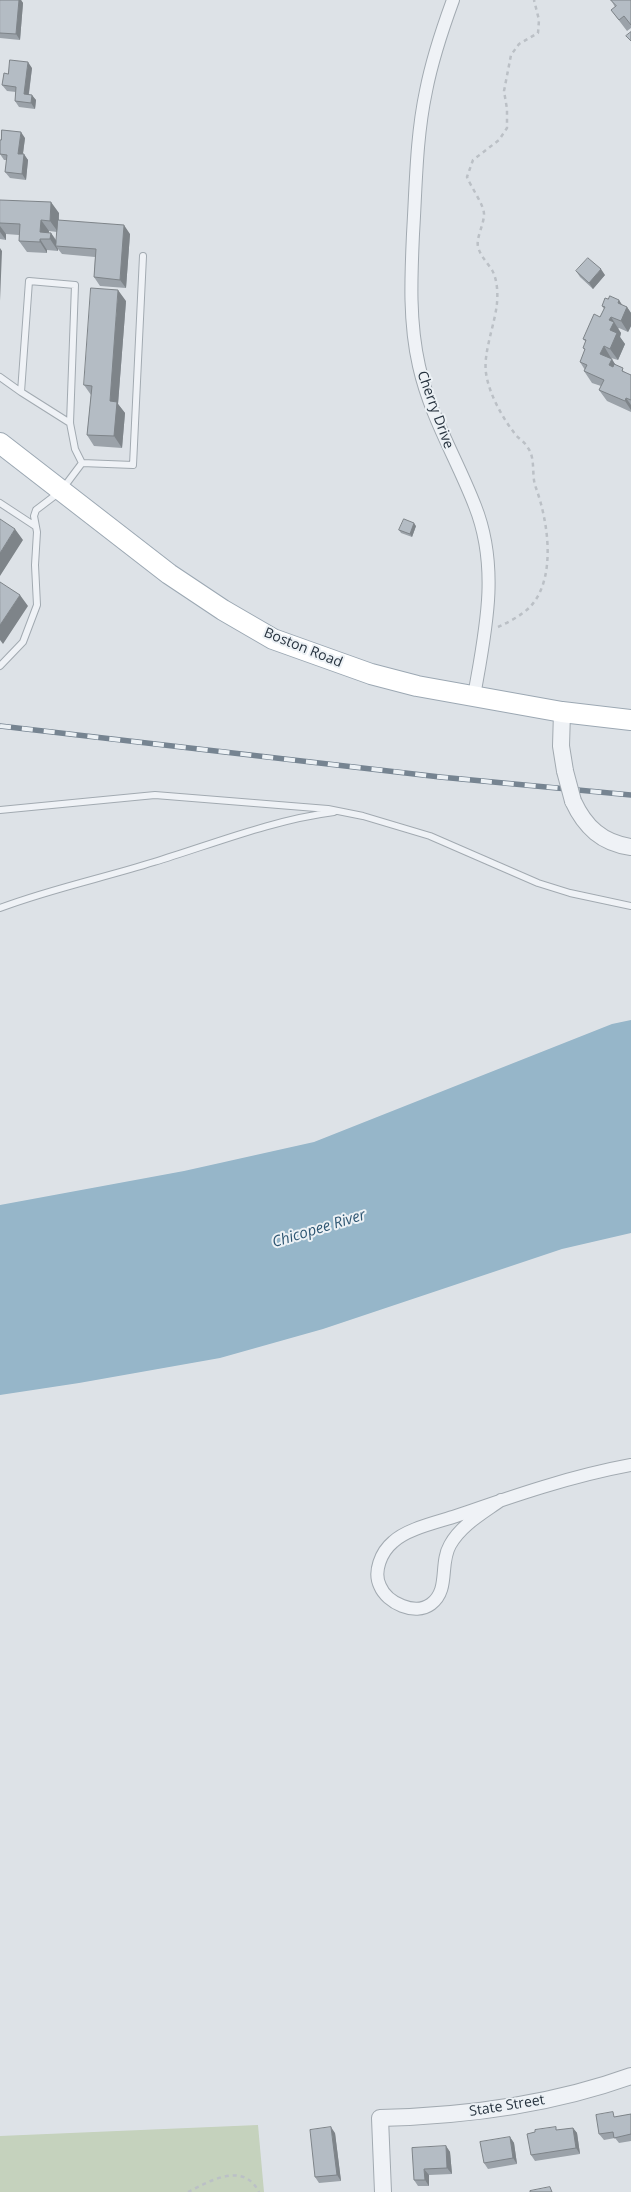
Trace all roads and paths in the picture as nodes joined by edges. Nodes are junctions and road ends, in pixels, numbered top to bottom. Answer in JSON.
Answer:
{"nodes":[{"id":1,"x":453,"y":0,"type":"edge"},
{"id":2,"x":534,"y":0,"type":"edge"},
{"id":3,"x":142,"y":256,"type":"dead end"},
{"id":4,"x":0,"y":377,"type":"edge"},
{"id":5,"x":21,"y":392,"type":"junction"},
{"id":6,"x":70,"y":423,"type":"junction"},
{"id":7,"x":0,"y":443,"type":"edge"},
{"id":8,"x":82,"y":463,"type":"junction"},
{"id":9,"x":61,"y":491,"type":"junction"},
{"id":10,"x":0,"y":503,"type":"edge"},
{"id":11,"x":35,"y":526,"type":"junction"},
{"id":12,"x":486,"y":633,"type":"junction"},
{"id":13,"x":0,"y":666,"type":"edge"},
{"id":14,"x":474,"y":696,"type":"junction"},
{"id":15,"x":562,"y":712,"type":"junction"},
{"id":16,"x":631,"y":720,"type":"edge"},
{"id":17,"x":0,"y":810,"type":"edge"},
{"id":18,"x":340,"y":811,"type":"junction"},
{"id":19,"x":631,"y":847,"type":"edge"},
{"id":20,"x":631,"y":906,"type":"edge"},
{"id":21,"x":0,"y":908,"type":"edge"},
{"id":22,"x":631,"y":1465,"type":"edge"},
{"id":23,"x":501,"y":1500,"type":"junction"},
{"id":24,"x":631,"y":2076,"type":"edge"},
{"id":25,"x":188,"y":2192,"type":"edge"},
{"id":26,"x":259,"y":2192,"type":"edge"},
{"id":27,"x":384,"y":2192,"type":"edge"}],
"edges":[{"from":1,"to":12,"type":"street","name":"Cherry Drive"},
{"from":2,"to":12,"type":"path"},
{"from":3,"to":8,"type":"lane"},
{"from":4,"to":5,"type":"lane"},
{"from":5,"to":6,"type":"lane"},
{"from":5,"to":6,"type":"lane"},
{"from":6,"to":8,"type":"lane"},
{"from":7,"to":9,"type":"main road","name":"Boston Road"},
{"from":8,"to":9,"type":"lane"},
{"from":9,"to":11,"type":"lane"},
{"from":9,"to":14,"type":"main road","name":"Boston Road"},
{"from":10,"to":11,"type":"lane"},
{"from":11,"to":13,"type":"lane"},
{"from":12,"to":14,"type":"street","name":"Cherry Drive"},
{"from":14,"to":15,"type":"main road","name":"Boston Road"},
{"from":15,"to":16,"type":"main road","name":"Boston Road"},
{"from":15,"to":19,"type":"street","bridge":true},
{"from":17,"to":18,"type":"lane"},
{"from":18,"to":20,"type":"lane"},
{"from":18,"to":21,"type":"lane"},
{"from":22,"to":23,"type":"street"},
{"from":23,"to":23,"type":"street"},
{"from":24,"to":27,"type":"street","name":"State Street"},
{"from":25,"to":26,"type":"path"}]}
